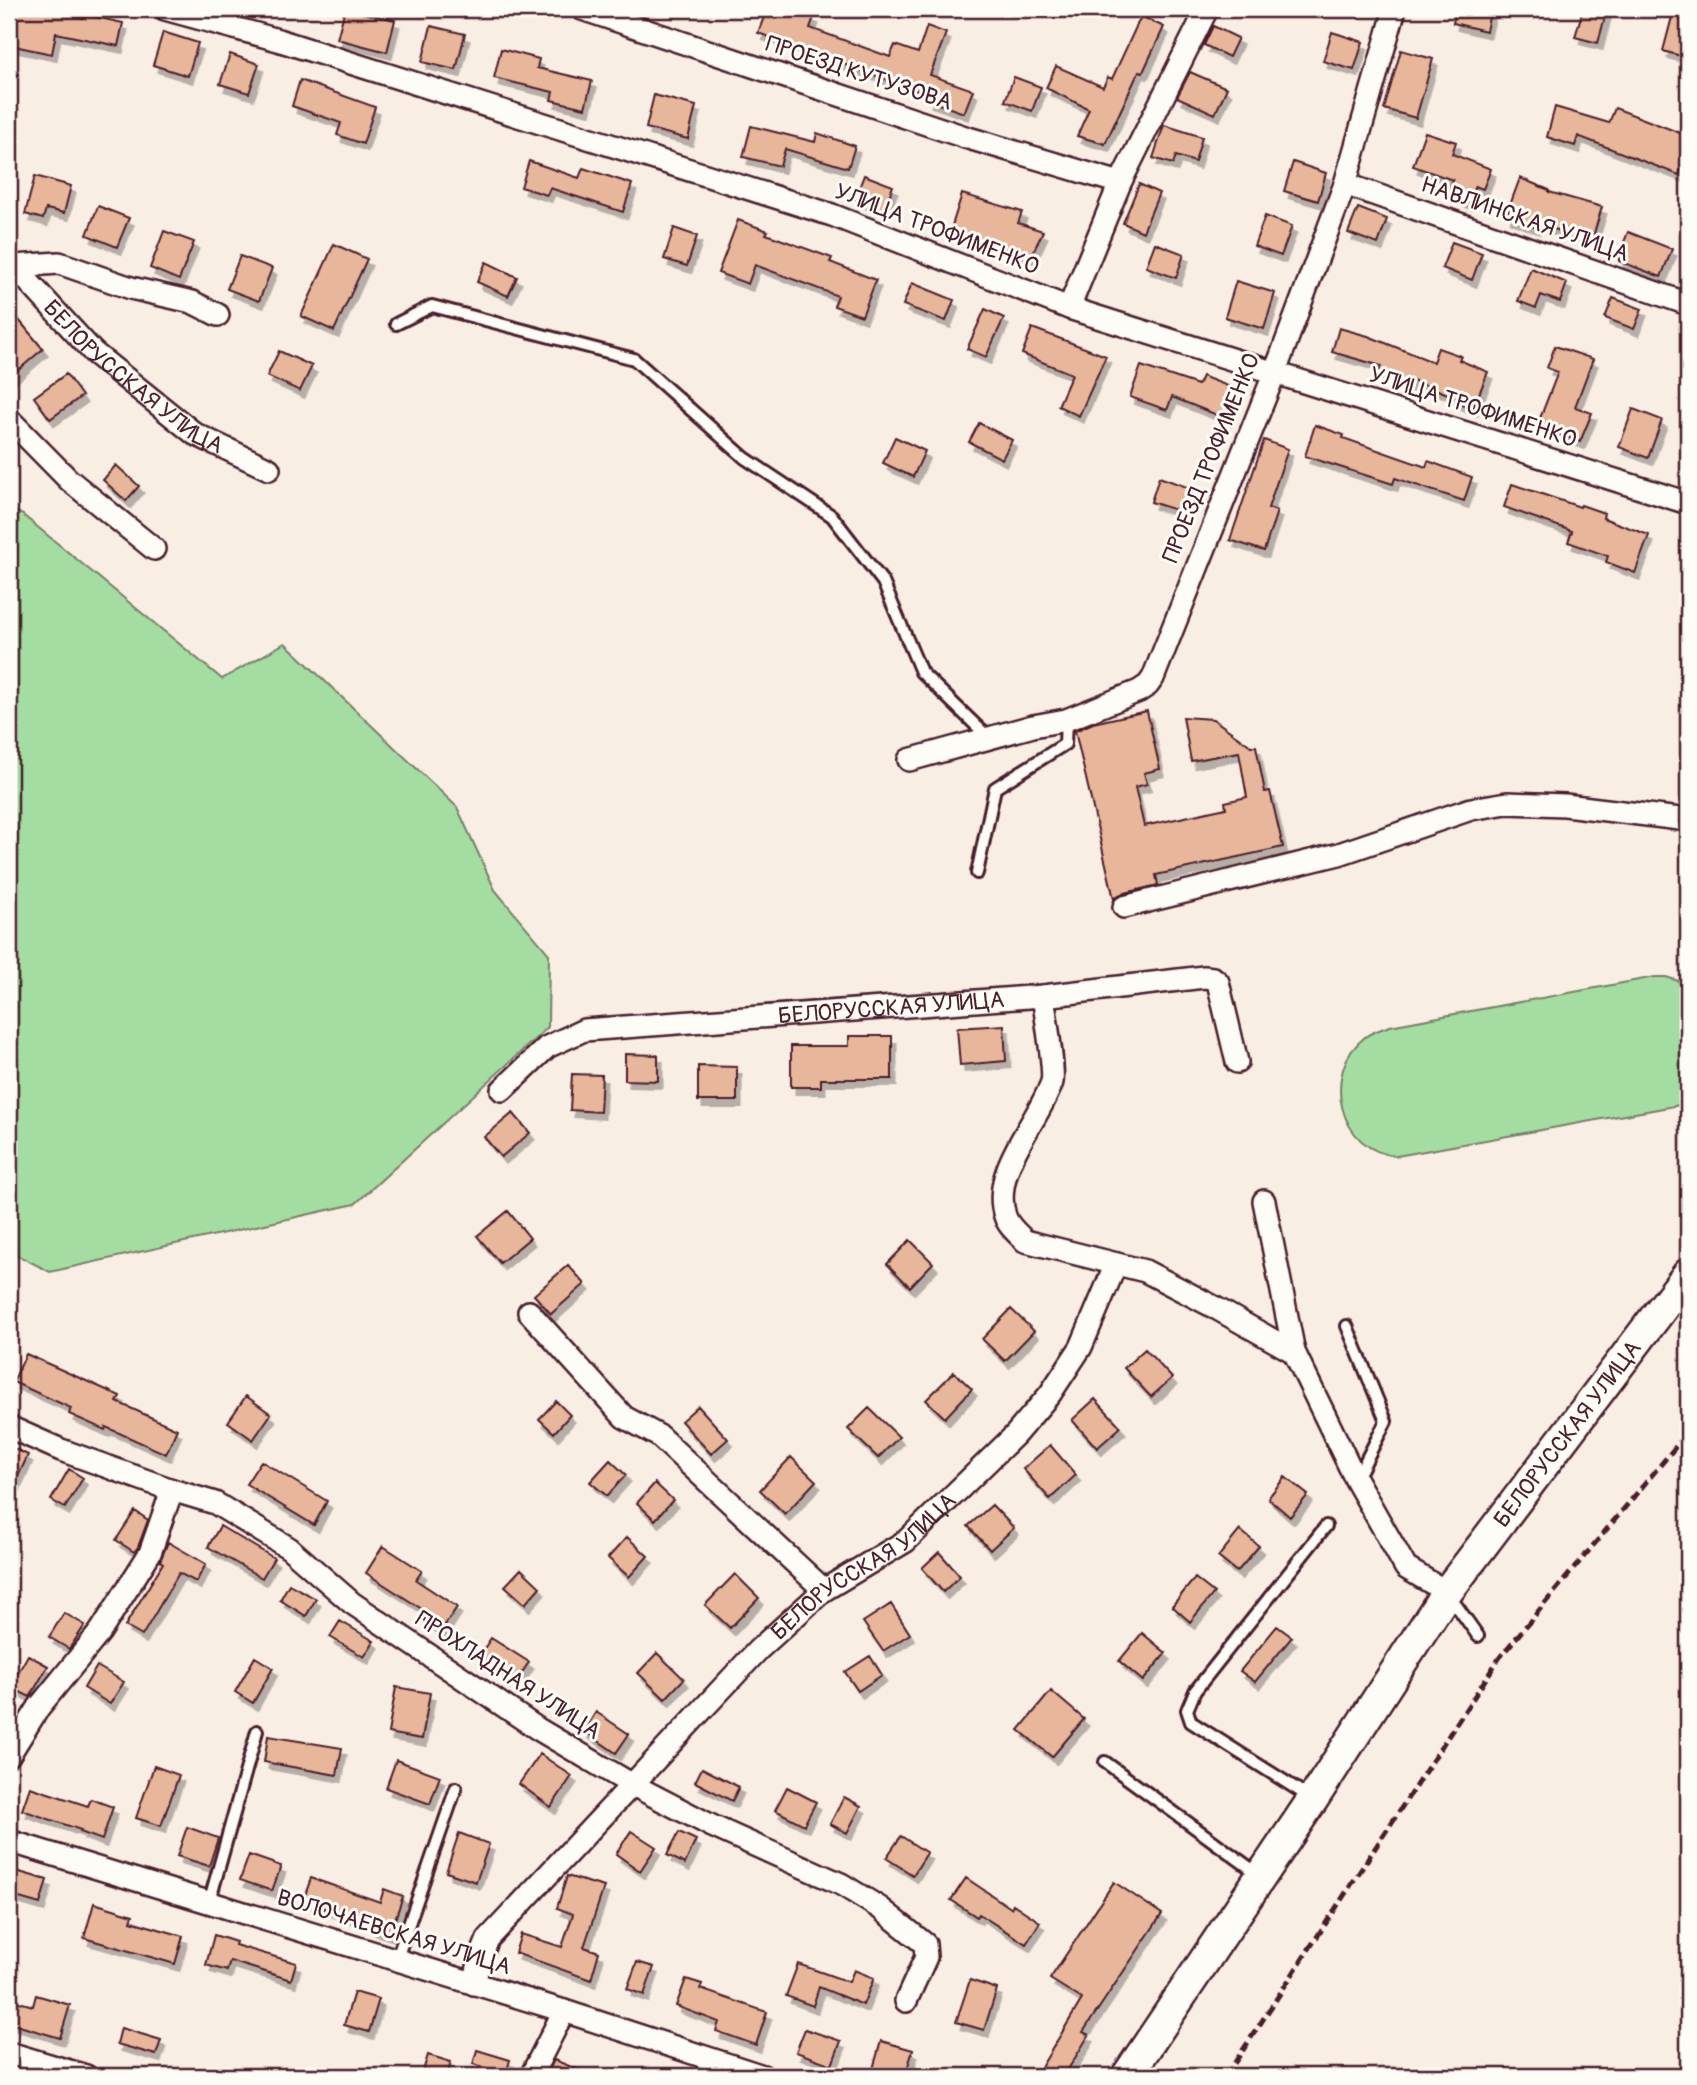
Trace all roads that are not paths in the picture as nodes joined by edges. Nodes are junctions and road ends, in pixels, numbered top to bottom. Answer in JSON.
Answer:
{"nodes":[{"id":1,"x":165,"y":9,"type":"edge"},
{"id":2,"x":582,"y":9,"type":"edge"},
{"id":3,"x":1207,"y":9,"type":"edge"},
{"id":4,"x":1395,"y":9,"type":"edge"},
{"id":5,"x":1120,"y":183,"type":"junction"},
{"id":6,"x":1345,"y":184,"type":"junction"},
{"id":7,"x":11,"y":265,"type":"edge"},
{"id":8,"x":1688,"y":304,"type":"edge"},
{"id":9,"x":1069,"y":309,"type":"junction"},
{"id":10,"x":218,"y":315,"type":"dead end"},
{"id":11,"x":396,"y":324,"type":"dead end"},
{"id":12,"x":1275,"y":372,"type":"junction"},
{"id":13,"x":9,"y":419,"type":"edge"},
{"id":14,"x":269,"y":469,"type":"dead end"},
{"id":15,"x":1688,"y":503,"type":"edge"},
{"id":16,"x":154,"y":550,"type":"dead end"},
{"id":17,"x":1066,"y":720,"type":"junction"},
{"id":18,"x":989,"y":738,"type":"junction"},
{"id":19,"x":909,"y":760,"type":"dead end"},
{"id":20,"x":1688,"y":820,"type":"edge"},
{"id":21,"x":977,"y":873,"type":"dead end"},
{"id":22,"x":1124,"y":907,"type":"dead end"},
{"id":23,"x":1043,"y":996,"type":"junction"},
{"id":24,"x":1237,"y":1062,"type":"dead end"},
{"id":25,"x":502,"y":1090,"type":"dead end"},
{"id":26,"x":1264,"y":1201,"type":"dead end"},
{"id":27,"x":1116,"y":1264,"type":"junction"},
{"id":28,"x":1688,"y":1274,"type":"edge"},
{"id":29,"x":529,"y":1312,"type":"dead end"},
{"id":30,"x":1347,"y":1326,"type":"dead end"},
{"id":31,"x":1294,"y":1352,"type":"junction"},
{"id":32,"x":9,"y":1427,"type":"edge"},
{"id":33,"x":1356,"y":1480,"type":"junction"},
{"id":34,"x":172,"y":1490,"type":"junction"},
{"id":35,"x":1326,"y":1526,"type":"dead end"},
{"id":36,"x":824,"y":1590,"type":"junction"},
{"id":37,"x":1447,"y":1592,"type":"junction"},
{"id":38,"x":1478,"y":1636,"type":"dead end"},
{"id":39,"x":257,"y":1731,"type":"dead end"},
{"id":40,"x":9,"y":1755,"type":"edge"},
{"id":41,"x":1105,"y":1762,"type":"dead end"},
{"id":42,"x":631,"y":1784,"type":"junction"},
{"id":43,"x":456,"y":1788,"type":"dead end"},
{"id":44,"x":1313,"y":1799,"type":"junction"},
{"id":45,"x":9,"y":1841,"type":"edge"},
{"id":46,"x":1261,"y":1877,"type":"junction"},
{"id":47,"x":209,"y":1903,"type":"junction"},
{"id":48,"x":396,"y":1961,"type":"junction"},
{"id":49,"x":474,"y":1984,"type":"junction"},
{"id":50,"x":906,"y":2001,"type":"dead end"},
{"id":51,"x":564,"y":2011,"type":"junction"},
{"id":52,"x":9,"y":2053,"type":"edge"},
{"id":53,"x":86,"y":2076,"type":"edge"},
{"id":54,"x":531,"y":2076,"type":"edge"},
{"id":55,"x":763,"y":2076,"type":"edge"},
{"id":56,"x":1127,"y":2076,"type":"edge"}],
"edges":[{"from":1,"to":9,"type":"street","name":"УЛИЦА ТРОФИМЕНКО"},
{"from":2,"to":5,"type":"street","name":"ПРОЕЗД КУТУЗОВА"},
{"from":3,"to":5,"type":"street"},
{"from":4,"to":6,"type":"street","name":"ПРОЕЗД ТРОФИМЕНКО"},
{"from":5,"to":9,"type":"street"},
{"from":6,"to":8,"type":"street","name":"НАВЛИНСКАЯ УЛИЦА"},
{"from":6,"to":12,"type":"street","name":"ПРОЕЗД ТРОФИМЕНКО"},
{"from":7,"to":10,"type":"street"},
{"from":7,"to":14,"type":"street","name":"БЕЛОРУССКАЯ УЛИЦА"},
{"from":9,"to":12,"type":"street","name":"УЛИЦА ТРОФИМЕНКО"},
{"from":11,"to":18,"type":"lane"},
{"from":12,"to":15,"type":"street","name":"УЛИЦА ТРОФИМЕНКО"},
{"from":12,"to":17,"type":"street","name":"ПРОЕЗД ТРОФИМЕНКО"},
{"from":13,"to":16,"type":"street"},
{"from":17,"to":18,"type":"street","name":"ПРОЕЗД ТРОФИМЕНКО"},
{"from":17,"to":21,"type":"lane"},
{"from":18,"to":19,"type":"street","name":"ПРОЕЗД ТРОФИМЕНКО"},
{"from":20,"to":22,"type":"street"},
{"from":23,"to":24,"type":"street","name":"БЕЛОРУССКАЯ УЛИЦА"},
{"from":23,"to":25,"type":"street","name":"БЕЛОРУССКАЯ УЛИЦА"},
{"from":23,"to":27,"type":"street"},
{"from":26,"to":31,"type":"street"},
{"from":27,"to":31,"type":"street"},
{"from":27,"to":36,"type":"street","name":"БЕЛОРУССКАЯ УЛИЦА"},
{"from":28,"to":37,"type":"main road","name":"БЕЛОРУССКАЯ УЛИЦА"},
{"from":29,"to":36,"type":"street"},
{"from":30,"to":33,"type":"lane"},
{"from":31,"to":33,"type":"street"},
{"from":32,"to":34,"type":"street","name":"ПРОХЛАДНАЯ УЛИЦА"},
{"from":33,"to":37,"type":"street"},
{"from":34,"to":40,"type":"street"},
{"from":34,"to":42,"type":"street","name":"ПРОХЛАДНАЯ УЛИЦА"},
{"from":35,"to":44,"type":"lane"},
{"from":36,"to":42,"type":"street","name":"БЕЛОРУССКАЯ УЛИЦА"},
{"from":37,"to":38,"type":"lane"},
{"from":37,"to":44,"type":"main road","name":"БЕЛОРУССКАЯ УЛИЦА"},
{"from":39,"to":47,"type":"lane"},
{"from":41,"to":46,"type":"lane"},
{"from":42,"to":49,"type":"street","name":"БЕЛОРУССКАЯ УЛИЦА"},
{"from":42,"to":50,"type":"street","name":"ПРОХЛАДНАЯ УЛИЦА"},
{"from":43,"to":48,"type":"lane"},
{"from":44,"to":46,"type":"main road","name":"БЕЛОРУССКАЯ УЛИЦА"},
{"from":45,"to":47,"type":"street","name":"ВОЛОЧАЕВСКАЯ УЛИЦА"},
{"from":46,"to":56,"type":"main road","name":"БЕЛОРУССКАЯ УЛИЦА"},
{"from":47,"to":48,"type":"street","name":"ВОЛОЧАЕВСКАЯ УЛИЦА"},
{"from":48,"to":49,"type":"street","name":"ВОЛОЧАЕВСКАЯ УЛИЦА"},
{"from":49,"to":51,"type":"street","name":"ВОЛОЧАЕВСКАЯ УЛИЦА"},
{"from":51,"to":54,"type":"street"},
{"from":51,"to":55,"type":"street","name":"ВОЛОЧАЕВСКАЯ УЛИЦА"},
{"from":52,"to":53,"type":"street"}]}
